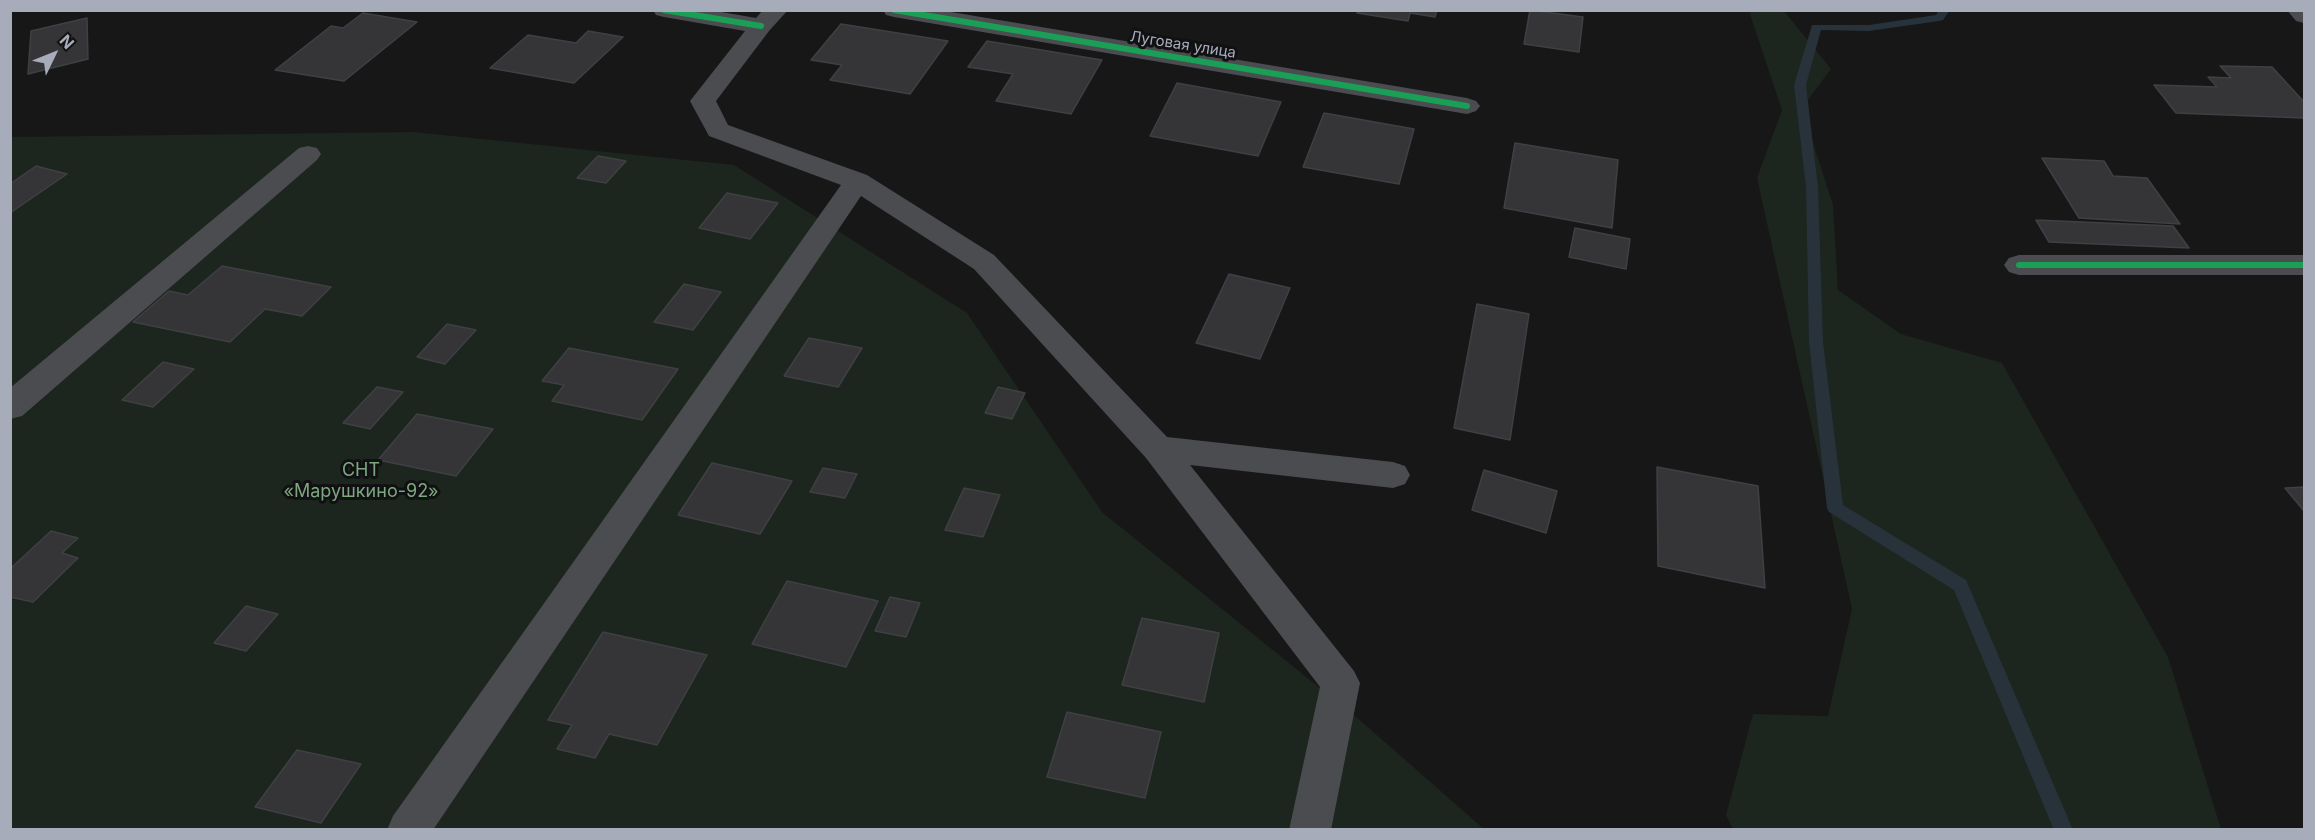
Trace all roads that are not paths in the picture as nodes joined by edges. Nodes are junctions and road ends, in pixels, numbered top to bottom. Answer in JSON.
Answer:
{"nodes":[{"id":1,"x":664,"y":10,"type":"edge"},
{"id":2,"x":894,"y":10,"type":"edge"},
{"id":3,"x":2298,"y":10,"type":"edge"},
{"id":4,"x":2304,"y":16,"type":"edge"},
{"id":5,"x":769,"y":18,"type":"edge"},
{"id":6,"x":1467,"y":106,"type":"dead end"},
{"id":7,"x":308,"y":154,"type":"dead end"},
{"id":8,"x":857,"y":181,"type":"junction"},
{"id":9,"x":2019,"y":265,"type":"dead end"},
{"id":10,"x":2304,"y":265,"type":"edge"},
{"id":11,"x":10,"y":408,"type":"edge"},
{"id":12,"x":1158,"y":449,"type":"junction"},
{"id":13,"x":1393,"y":475,"type":"dead end"},
{"id":14,"x":408,"y":830,"type":"edge"},
{"id":15,"x":1310,"y":830,"type":"edge"}],
"edges":[{"from":1,"to":5,"type":"street"},
{"from":2,"to":6,"type":"street","name":"Луговая улица"},
{"from":3,"to":4,"type":"street"},
{"from":5,"to":8,"type":"street"},
{"from":7,"to":11,"type":"street"},
{"from":8,"to":12,"type":"street"},
{"from":8,"to":14,"type":"street"},
{"from":9,"to":10,"type":"street"},
{"from":12,"to":13,"type":"street"},
{"from":12,"to":15,"type":"street"}]}
